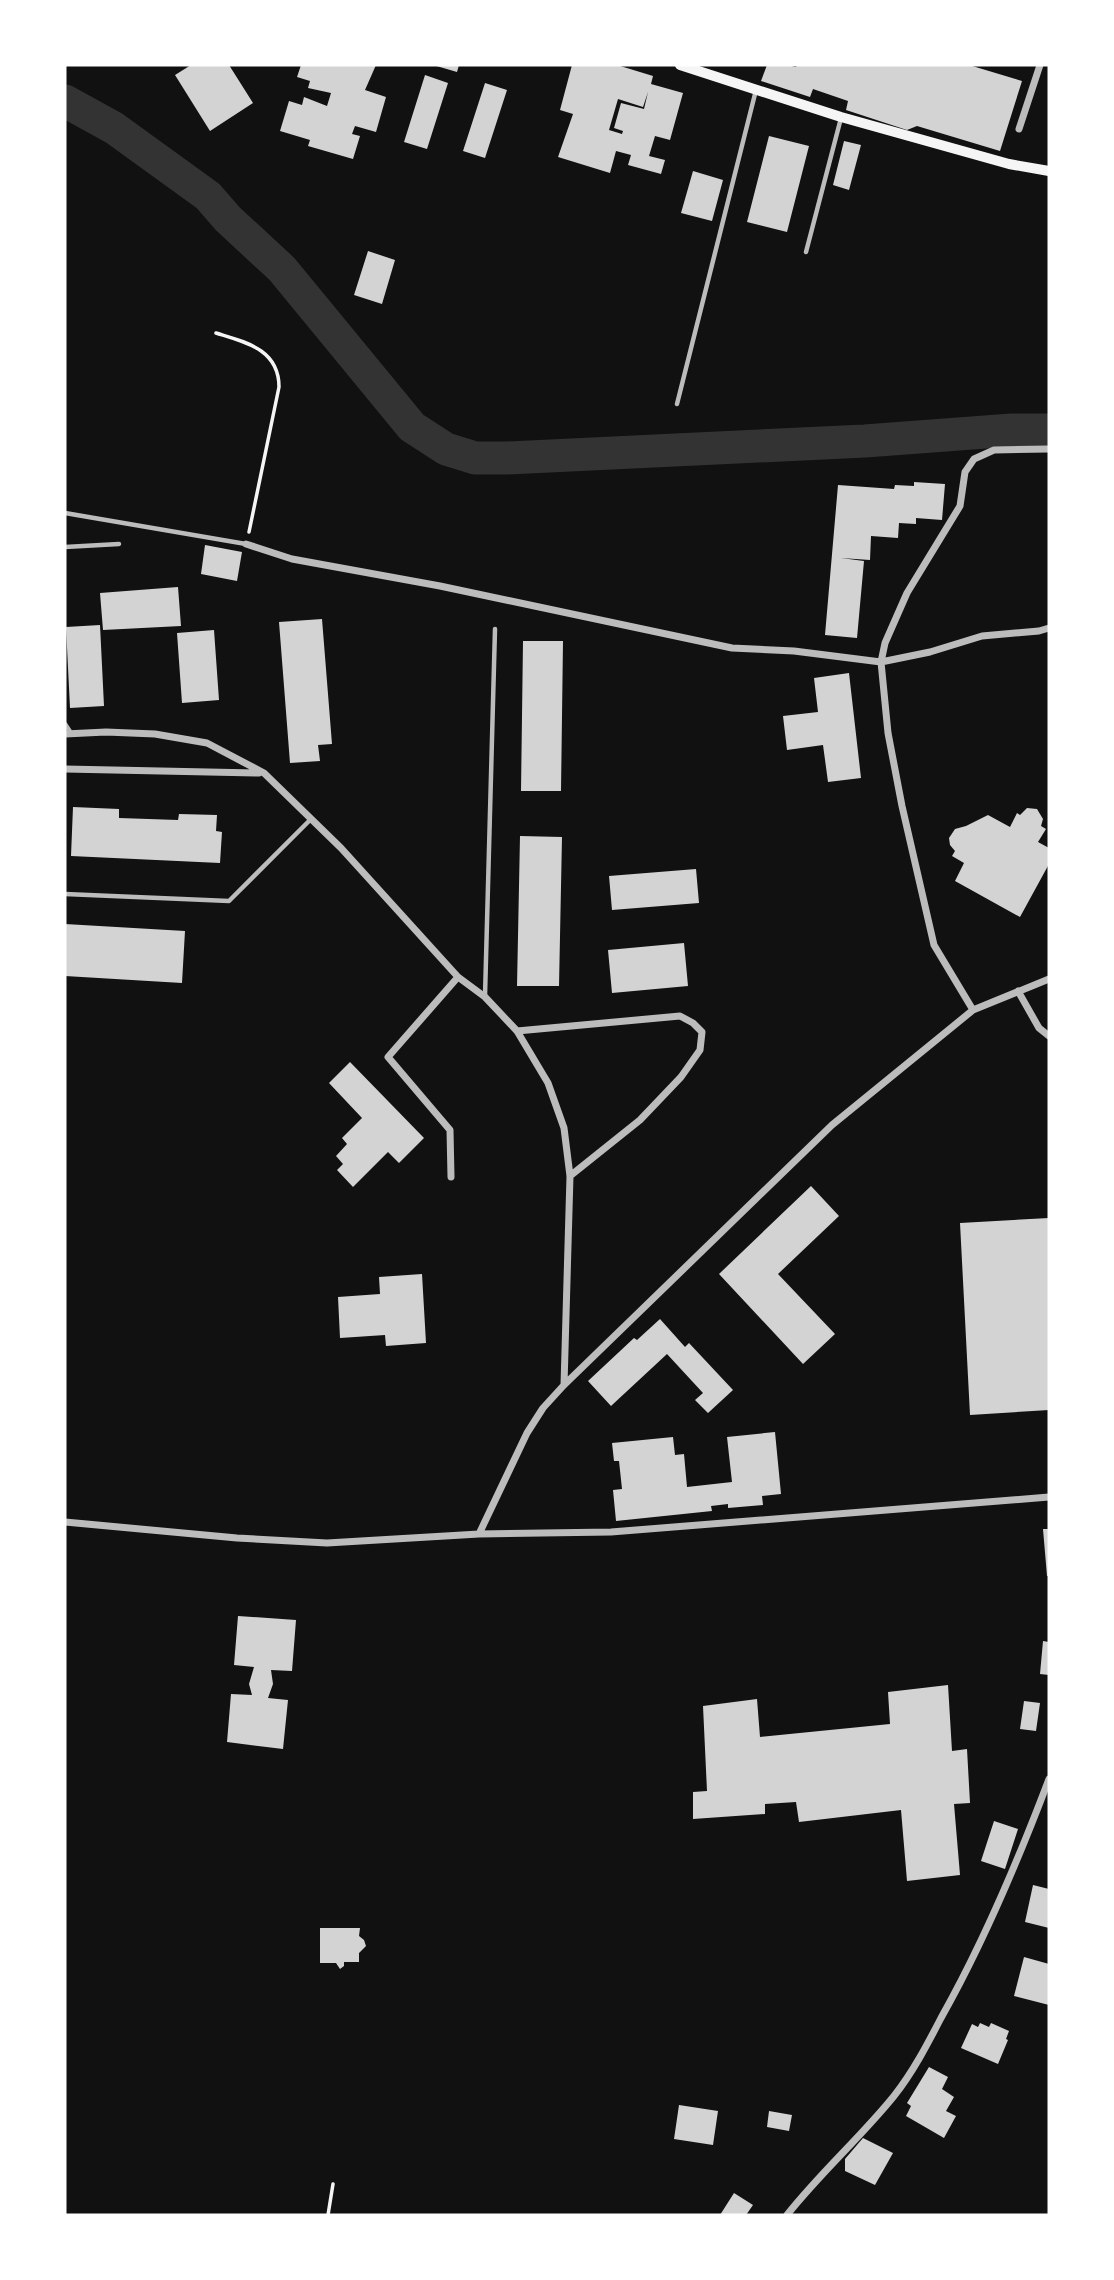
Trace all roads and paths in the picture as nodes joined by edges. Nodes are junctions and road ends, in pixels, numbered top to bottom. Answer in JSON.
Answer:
{"nodes":[{"id":1,"x":680,"y":65,"type":"edge"},
{"id":2,"x":1041,"y":65,"type":"edge"},
{"id":3,"x":756,"y":89,"type":"junction"},
{"id":4,"x":841,"y":117,"type":"junction"},
{"id":5,"x":1020,"y":129,"type":"dead end"},
{"id":6,"x":1049,"y":171,"type":"edge"},
{"id":7,"x":806,"y":252,"type":"dead end"},
{"id":8,"x":216,"y":333,"type":"dead end"},
{"id":9,"x":677,"y":404,"type":"dead end"},
{"id":10,"x":1049,"y":449,"type":"edge"},
{"id":11,"x":65,"y":513,"type":"edge"},
{"id":12,"x":119,"y":544,"type":"dead end"},
{"id":13,"x":246,"y":544,"type":"junction"},
{"id":14,"x":65,"y":547,"type":"edge"},
{"id":15,"x":1049,"y":628,"type":"edge"},
{"id":16,"x":495,"y":629,"type":"dead end"},
{"id":17,"x":881,"y":662,"type":"junction"},
{"id":18,"x":65,"y":724,"type":"edge"},
{"id":19,"x":68,"y":734,"type":"edge"},
{"id":20,"x":65,"y":769,"type":"edge"},
{"id":21,"x":264,"y":773,"type":"junction"},
{"id":22,"x":312,"y":819,"type":"junction"},
{"id":23,"x":65,"y":894,"type":"edge"},
{"id":24,"x":458,"y":976,"type":"junction"},
{"id":25,"x":1049,"y":979,"type":"edge"},
{"id":26,"x":1018,"y":991,"type":"junction"},
{"id":27,"x":485,"y":997,"type":"junction"},
{"id":28,"x":973,"y":1010,"type":"junction"},
{"id":29,"x":517,"y":1031,"type":"junction"},
{"id":30,"x":1049,"y":1036,"type":"edge"},
{"id":31,"x":570,"y":1176,"type":"junction"},
{"id":32,"x":451,"y":1177,"type":"dead end"},
{"id":33,"x":565,"y":1385,"type":"junction"},
{"id":34,"x":1049,"y":1497,"type":"edge"},
{"id":35,"x":65,"y":1522,"type":"edge"},
{"id":36,"x":479,"y":1534,"type":"junction"},
{"id":37,"x":1049,"y":1779,"type":"edge"},
{"id":38,"x":333,"y":2184,"type":"dead end"},
{"id":39,"x":328,"y":2215,"type":"edge"},
{"id":40,"x":787,"y":2215,"type":"edge"}],
"edges":[{"from":1,"to":3,"type":"main road"},
{"from":2,"to":5,"type":"street"},
{"from":3,"to":4,"type":"main road"},
{"from":3,"to":9,"type":"lane"},
{"from":4,"to":6,"type":"main road"},
{"from":4,"to":7,"type":"lane"},
{"from":8,"to":13,"type":"path"},
{"from":10,"to":17,"type":"street"},
{"from":11,"to":13,"type":"lane"},
{"from":12,"to":14,"type":"lane"},
{"from":13,"to":17,"type":"street"},
{"from":15,"to":17,"type":"street"},
{"from":16,"to":27,"type":"lane"},
{"from":17,"to":28,"type":"street"},
{"from":18,"to":19,"type":"lane"},
{"from":19,"to":21,"type":"street"},
{"from":20,"to":21,"type":"street"},
{"from":21,"to":22,"type":"street"},
{"from":22,"to":23,"type":"lane"},
{"from":22,"to":24,"type":"street"},
{"from":24,"to":27,"type":"street"},
{"from":24,"to":32,"type":"street"},
{"from":25,"to":26,"type":"street"},
{"from":26,"to":28,"type":"street"},
{"from":26,"to":30,"type":"street"},
{"from":27,"to":29,"type":"street"},
{"from":28,"to":33,"type":"street"},
{"from":29,"to":31,"type":"street"},
{"from":29,"to":31,"type":"street"},
{"from":31,"to":33,"type":"street"},
{"from":33,"to":36,"type":"street"},
{"from":34,"to":36,"type":"street"},
{"from":35,"to":36,"type":"street"},
{"from":37,"to":40,"type":"street"},
{"from":38,"to":39,"type":"path"}]}
